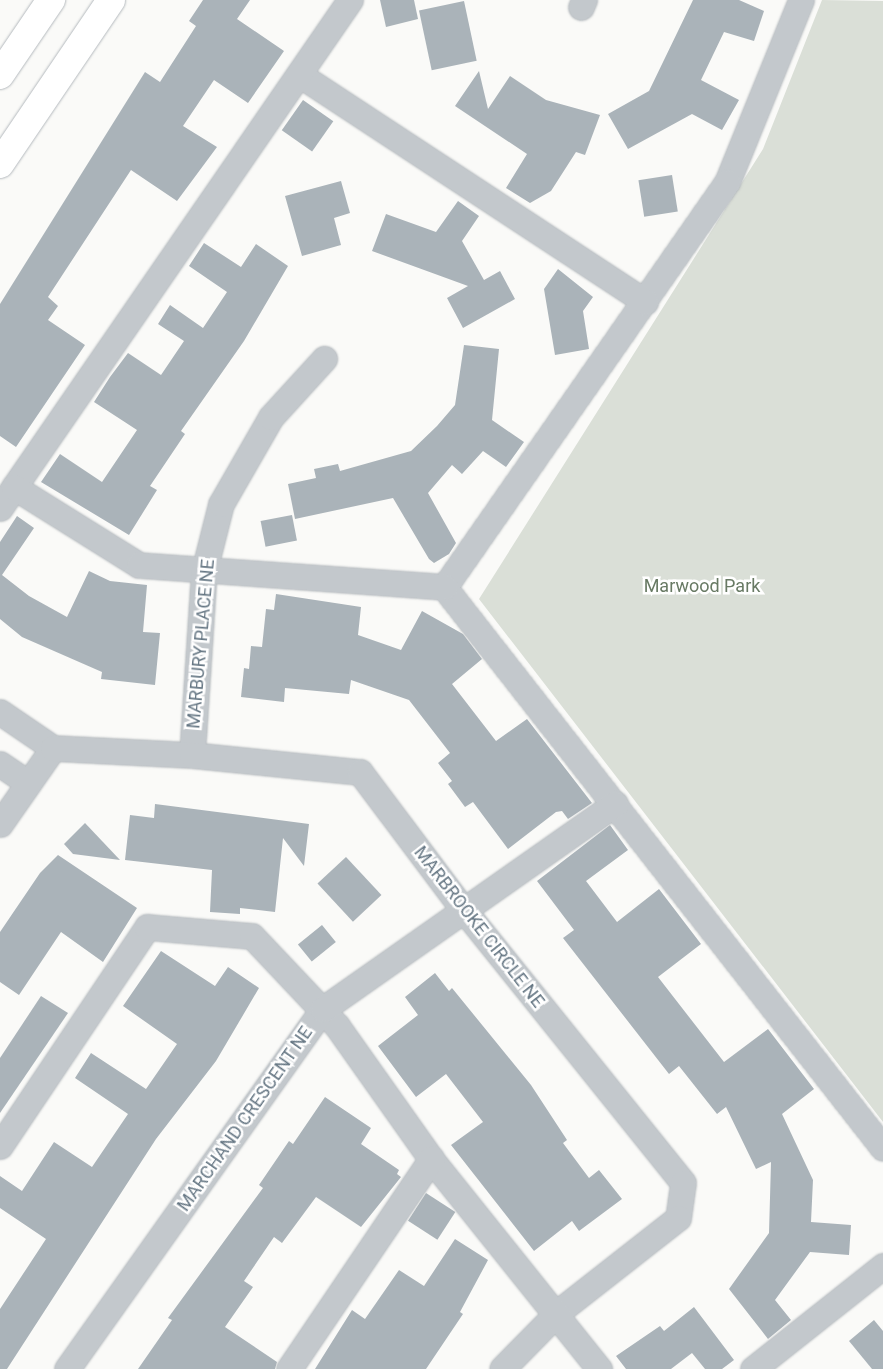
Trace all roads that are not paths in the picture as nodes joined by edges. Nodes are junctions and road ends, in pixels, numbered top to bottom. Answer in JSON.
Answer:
{"nodes":[{"id":1,"x":51,"y":0,"type":"edge"},
{"id":2,"x":111,"y":0,"type":"edge"},
{"id":3,"x":350,"y":0,"type":"edge"},
{"id":4,"x":801,"y":0,"type":"edge"},
{"id":5,"x":300,"y":74,"type":"junction"},
{"id":6,"x":0,"y":76,"type":"edge"},
{"id":7,"x":0,"y":164,"type":"edge"},
{"id":8,"x":645,"y":302,"type":"junction"},
{"id":9,"x":324,"y":359,"type":"dead end"},
{"id":10,"x":14,"y":488,"type":"junction"},
{"id":11,"x":0,"y":508,"type":"edge"},
{"id":12,"x":204,"y":571,"type":"junction"},
{"id":13,"x":444,"y":587,"type":"junction"},
{"id":14,"x":0,"y":712,"type":"edge"},
{"id":15,"x":52,"y":748,"type":"junction"},
{"id":16,"x":192,"y":755,"type":"junction"},
{"id":17,"x":0,"y":764,"type":"edge"},
{"id":18,"x":28,"y":782,"type":"junction"},
{"id":19,"x":615,"y":804,"type":"junction"},
{"id":20,"x":0,"y":824,"type":"edge"},
{"id":21,"x":463,"y":909,"type":"junction"},
{"id":22,"x":323,"y":1009,"type":"junction"},
{"id":23,"x":0,"y":1146,"type":"edge"},
{"id":24,"x":883,"y":1148,"type":"edge"},
{"id":25,"x":431,"y":1159,"type":"junction"},
{"id":26,"x":883,"y":1266,"type":"edge"},
{"id":27,"x":557,"y":1313,"type":"junction"},
{"id":28,"x":67,"y":1369,"type":"edge"},
{"id":29,"x":289,"y":1369,"type":"edge"},
{"id":30,"x":502,"y":1369,"type":"edge"},
{"id":31,"x":599,"y":1369,"type":"edge"},
{"id":32,"x":753,"y":1369,"type":"edge"}],
"edges":[{"from":1,"to":6,"type":"main road"},
{"from":2,"to":7,"type":"main road"},
{"from":3,"to":5,"type":"street"},
{"from":4,"to":8,"type":"street"},
{"from":5,"to":8,"type":"street"},
{"from":5,"to":10,"type":"street"},
{"from":8,"to":13,"type":"street"},
{"from":9,"to":12,"type":"street","name":"MARBURY PLACE NE"},
{"from":10,"to":11,"type":"street"},
{"from":10,"to":12,"type":"street"},
{"from":12,"to":13,"type":"street"},
{"from":12,"to":16,"type":"street","name":"MARBURY PLACE NE"},
{"from":13,"to":19,"type":"street"},
{"from":14,"to":15,"type":"street"},
{"from":15,"to":16,"type":"street","name":"MARBROOKE CIRCLE NE"},
{"from":15,"to":18,"type":"street"},
{"from":16,"to":21,"type":"street","name":"MARBROOKE CIRCLE NE"},
{"from":17,"to":18,"type":"street"},
{"from":18,"to":20,"type":"street"},
{"from":19,"to":21,"type":"street","name":"MARCHAND CRESCENT NE"},
{"from":19,"to":24,"type":"street"},
{"from":21,"to":22,"type":"street","name":"MARCHAND CRESCENT NE"},
{"from":21,"to":27,"type":"street","name":"MARBROOKE CIRCLE NE"},
{"from":22,"to":23,"type":"street"},
{"from":22,"to":25,"type":"street"},
{"from":22,"to":28,"type":"street","name":"MARCHAND CRESCENT NE"},
{"from":25,"to":27,"type":"street"},
{"from":25,"to":29,"type":"street"},
{"from":26,"to":32,"type":"street"},
{"from":27,"to":30,"type":"street","name":"MARBROOKE CIRCLE NE"},
{"from":27,"to":31,"type":"street"}]}
